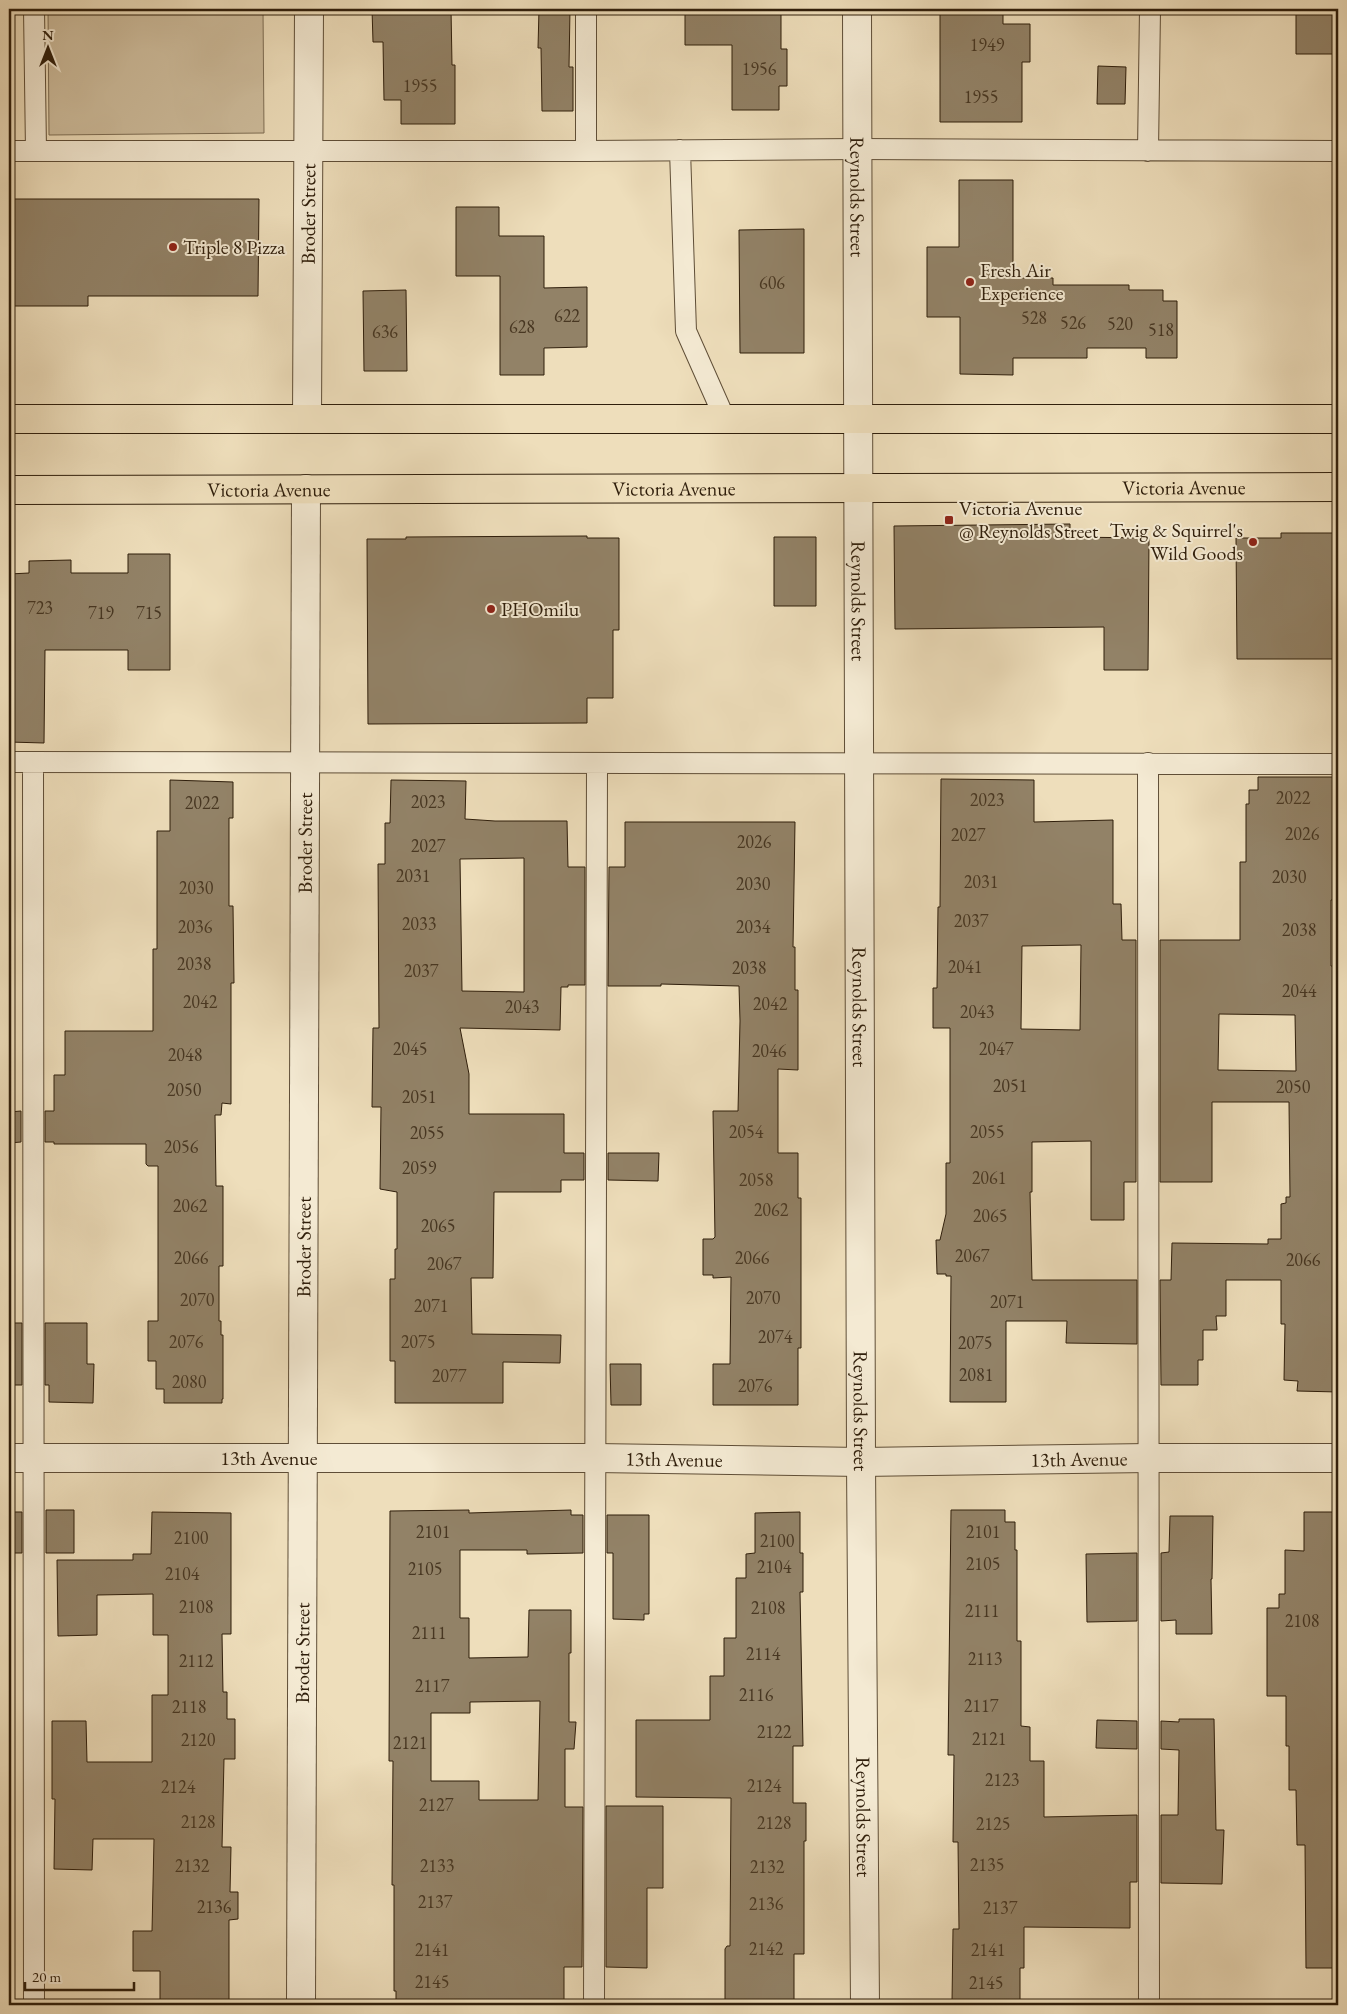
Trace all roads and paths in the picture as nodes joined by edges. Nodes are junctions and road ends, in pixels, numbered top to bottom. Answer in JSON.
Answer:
{"nodes":[{"id":1,"x":34,"y":9,"type":"edge"},
{"id":2,"x":308,"y":9,"type":"edge"},
{"id":3,"x":586,"y":9,"type":"edge"},
{"id":4,"x":857,"y":9,"type":"edge"},
{"id":5,"x":1150,"y":9,"type":"edge"},
{"id":6,"x":858,"y":149,"type":"junction"},
{"id":7,"x":680,"y":150,"type":"junction"},
{"id":8,"x":9,"y":151,"type":"edge"},
{"id":9,"x":36,"y":151,"type":"junction"},
{"id":10,"x":309,"y":151,"type":"junction"},
{"id":11,"x":586,"y":151,"type":"junction"},
{"id":12,"x":1148,"y":151,"type":"junction"},
{"id":13,"x":1338,"y":151,"type":"edge"},
{"id":14,"x":9,"y":419,"type":"edge"},
{"id":15,"x":307,"y":419,"type":"junction"},
{"id":16,"x":725,"y":419,"type":"junction"},
{"id":17,"x":858,"y":419,"type":"junction"},
{"id":18,"x":1338,"y":419,"type":"edge"},
{"id":19,"x":1338,"y":487,"type":"edge"},
{"id":20,"x":858,"y":488,"type":"junction"},
{"id":21,"x":306,"y":489,"type":"junction"},
{"id":22,"x":9,"y":490,"type":"edge"},
{"id":23,"x":9,"y":762,"type":"edge"},
{"id":24,"x":33,"y":762,"type":"junction"},
{"id":25,"x":859,"y":762,"type":"junction"},
{"id":26,"x":306,"y":763,"type":"junction"},
{"id":27,"x":597,"y":763,"type":"junction"},
{"id":28,"x":1148,"y":763,"type":"junction"},
{"id":29,"x":1338,"y":764,"type":"edge"},
{"id":30,"x":21,"y":1458,"type":"edge"},
{"id":31,"x":302,"y":1458,"type":"junction"},
{"id":32,"x":596,"y":1458,"type":"junction"},
{"id":33,"x":1149,"y":1458,"type":"junction"},
{"id":34,"x":1338,"y":1458,"type":"edge"},
{"id":35,"x":860,"y":1462,"type":"junction"},
{"id":36,"x":34,"y":2005,"type":"edge"},
{"id":37,"x":302,"y":2005,"type":"edge"},
{"id":38,"x":594,"y":2005,"type":"edge"},
{"id":39,"x":866,"y":2005,"type":"edge"},
{"id":40,"x":1149,"y":2005,"type":"edge"}],
"edges":[{"from":1,"to":9,"type":"lane"},
{"from":2,"to":10,"type":"street","name":"Broder Street"},
{"from":3,"to":11,"type":"lane"},
{"from":4,"to":6,"type":"street","name":"Reynolds Street"},
{"from":5,"to":12,"type":"lane"},
{"from":6,"to":7,"type":"lane"},
{"from":6,"to":12,"type":"lane"},
{"from":6,"to":17,"type":"street","name":"Reynolds Street"},
{"from":7,"to":11,"type":"lane"},
{"from":7,"to":16,"type":"lane"},
{"from":8,"to":9,"type":"lane"},
{"from":9,"to":10,"type":"lane"},
{"from":10,"to":11,"type":"lane"},
{"from":10,"to":15,"type":"street","name":"Broder Street"},
{"from":12,"to":13,"type":"lane"},
{"from":14,"to":15,"type":"main road"},
{"from":15,"to":16,"type":"main road"},
{"from":16,"to":17,"type":"main road"},
{"from":17,"to":18,"type":"main road"},
{"from":17,"to":20,"type":"street","name":"Reynolds Street"},
{"from":19,"to":20,"type":"main road","name":"Victoria Avenue"},
{"from":20,"to":21,"type":"main road","name":"Victoria Avenue"},
{"from":20,"to":25,"type":"street","name":"Reynolds Street"},
{"from":21,"to":22,"type":"main road","name":"Victoria Avenue"},
{"from":21,"to":26,"type":"street","name":"Broder Street"},
{"from":23,"to":24,"type":"lane"},
{"from":24,"to":26,"type":"lane"},
{"from":24,"to":30,"type":"lane"},
{"from":25,"to":27,"type":"lane"},
{"from":25,"to":28,"type":"lane"},
{"from":25,"to":35,"type":"street","name":"Reynolds Street"},
{"from":26,"to":27,"type":"lane"},
{"from":26,"to":31,"type":"street","name":"Broder Street"},
{"from":27,"to":32,"type":"lane"},
{"from":28,"to":29,"type":"lane"},
{"from":28,"to":33,"type":"lane"},
{"from":30,"to":31,"type":"street","name":"13th Avenue"},
{"from":30,"to":36,"type":"lane"},
{"from":31,"to":32,"type":"street","name":"13th Avenue"},
{"from":31,"to":37,"type":"street","name":"Broder Street"},
{"from":32,"to":35,"type":"street","name":"13th Avenue"},
{"from":32,"to":38,"type":"lane"},
{"from":33,"to":34,"type":"street","name":"13th Avenue"},
{"from":33,"to":35,"type":"street","name":"13th Avenue"},
{"from":33,"to":40,"type":"lane"},
{"from":35,"to":39,"type":"street","name":"Reynolds Street"}]}
